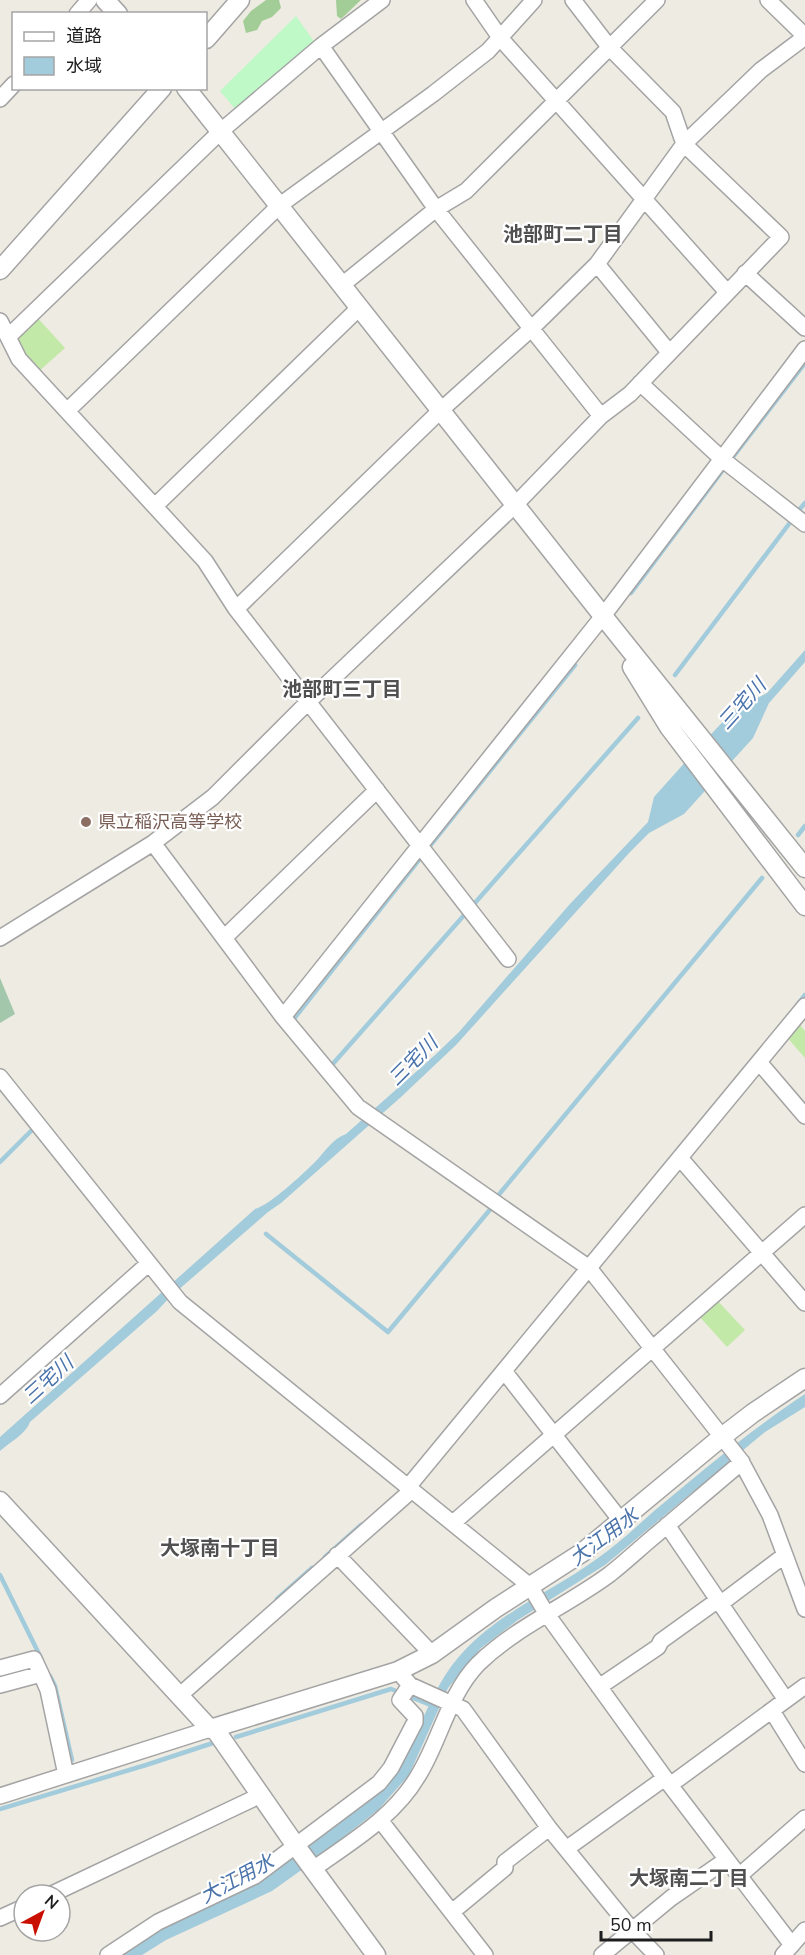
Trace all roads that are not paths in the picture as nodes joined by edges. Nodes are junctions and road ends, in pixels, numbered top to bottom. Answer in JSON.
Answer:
{"nodes":[{"id":1,"x":89,"y":0,"type":"edge"},
{"id":2,"x":105,"y":0,"type":"edge"},
{"id":3,"x":240,"y":0,"type":"edge"},
{"id":4,"x":382,"y":0,"type":"edge"},
{"id":5,"x":474,"y":0,"type":"edge"},
{"id":6,"x":534,"y":0,"type":"edge"},
{"id":7,"x":573,"y":0,"type":"edge"},
{"id":8,"x":657,"y":0,"type":"edge"},
{"id":9,"x":768,"y":0,"type":"edge"},
{"id":10,"x":79,"y":12,"type":"edge"},
{"id":11,"x":116,"y":12,"type":"edge"},
{"id":12,"x":805,"y":36,"type":"edge"},
{"id":13,"x":207,"y":38,"type":"edge"},
{"id":14,"x":501,"y":39,"type":"junction"},
{"id":15,"x":321,"y":46,"type":"junction"},
{"id":16,"x":610,"y":48,"type":"junction"},
{"id":17,"x":12,"y":86,"type":"edge"},
{"id":18,"x":160,"y":90,"type":"edge"},
{"id":19,"x":188,"y":90,"type":"edge"},
{"id":20,"x":0,"y":99,"type":"edge"},
{"id":21,"x":557,"y":101,"type":"junction"},
{"id":22,"x":221,"y":131,"type":"junction"},
{"id":23,"x":381,"y":131,"type":"junction"},
{"id":24,"x":684,"y":144,"type":"junction"},
{"id":25,"x":644,"y":198,"type":"junction"},
{"id":26,"x":280,"y":205,"type":"junction"},
{"id":27,"x":436,"y":209,"type":"junction"},
{"id":28,"x":597,"y":264,"type":"junction"},
{"id":29,"x":0,"y":270,"type":"edge"},
{"id":30,"x":745,"y":273,"type":"junction"},
{"id":31,"x":342,"y":285,"type":"junction"},
{"id":32,"x":727,"y":292,"type":"junction"},
{"id":33,"x":360,"y":307,"type":"junction"},
{"id":34,"x":0,"y":321,"type":"edge"},
{"id":35,"x":531,"y":328,"type":"junction"},
{"id":36,"x":805,"y":328,"type":"edge"},
{"id":37,"x":8,"y":337,"type":"junction"},
{"id":38,"x":805,"y":349,"type":"edge"},
{"id":39,"x":669,"y":352,"type":"junction"},
{"id":40,"x":640,"y":383,"type":"junction"},
{"id":41,"x":441,"y":410,"type":"junction"},
{"id":42,"x":67,"y":411,"type":"junction"},
{"id":43,"x":601,"y":416,"type":"junction"},
{"id":44,"x":722,"y":459,"type":"junction"},
{"id":45,"x":515,"y":505,"type":"junction"},
{"id":46,"x":155,"y":506,"type":"junction"},
{"id":47,"x":805,"y":524,"type":"edge"},
{"id":48,"x":236,"y":609,"type":"junction"},
{"id":49,"x":603,"y":616,"type":"junction"},
{"id":50,"x":308,"y":702,"type":"junction"},
{"id":51,"x":378,"y":790,"type":"junction"},
{"id":52,"x":153,"y":843,"type":"junction"},
{"id":53,"x":421,"y":846,"type":"junction"},
{"id":54,"x":805,"y":868,"type":"edge"},
{"id":55,"x":805,"y":906,"type":"edge"},
{"id":56,"x":0,"y":938,"type":"edge"},
{"id":57,"x":225,"y":938,"type":"junction"},
{"id":58,"x":508,"y":959,"type":"dead end"},
{"id":59,"x":805,"y":1006,"type":"edge"},
{"id":60,"x":283,"y":1017,"type":"junction"},
{"id":61,"x":759,"y":1062,"type":"junction"},
{"id":62,"x":0,"y":1077,"type":"edge"},
{"id":63,"x":805,"y":1116,"type":"edge"},
{"id":64,"x":680,"y":1158,"type":"junction"},
{"id":65,"x":805,"y":1215,"type":"edge"},
{"id":66,"x":762,"y":1253,"type":"junction"},
{"id":67,"x":148,"y":1264,"type":"junction"},
{"id":68,"x":589,"y":1268,"type":"junction"},
{"id":69,"x":805,"y":1303,"type":"edge"},
{"id":70,"x":654,"y":1347,"type":"junction"},
{"id":71,"x":504,"y":1371,"type":"junction"},
{"id":72,"x":805,"y":1378,"type":"edge"},
{"id":73,"x":0,"y":1396,"type":"edge"},
{"id":74,"x":554,"y":1435,"type":"junction"},
{"id":75,"x":726,"y":1440,"type":"junction"},
{"id":76,"x":742,"y":1461,"type":"junction"},
{"id":77,"x":410,"y":1488,"type":"junction"},
{"id":78,"x":0,"y":1501,"type":"edge"},
{"id":79,"x":622,"y":1522,"type":"junction"},
{"id":80,"x":453,"y":1523,"type":"junction"},
{"id":81,"x":667,"y":1525,"type":"junction"},
{"id":82,"x":337,"y":1555,"type":"junction"},
{"id":83,"x":785,"y":1555,"type":"junction"},
{"id":84,"x":800,"y":1574,"type":"edge"},
{"id":85,"x":530,"y":1586,"type":"junction"},
{"id":86,"x":719,"y":1602,"type":"junction"},
{"id":87,"x":805,"y":1609,"type":"edge"},
{"id":88,"x":546,"y":1613,"type":"junction"},
{"id":89,"x":432,"y":1654,"type":"junction"},
{"id":90,"x":0,"y":1668,"type":"edge"},
{"id":91,"x":398,"y":1671,"type":"junction"},
{"id":92,"x":41,"y":1674,"type":"junction"},
{"id":93,"x":0,"y":1685,"type":"edge"},
{"id":94,"x":805,"y":1686,"type":"edge"},
{"id":95,"x":599,"y":1687,"type":"junction"},
{"id":96,"x":407,"y":1690,"type":"junction"},
{"id":97,"x":179,"y":1696,"type":"junction"},
{"id":98,"x":786,"y":1700,"type":"junction"},
{"id":99,"x":451,"y":1704,"type":"junction"},
{"id":100,"x":771,"y":1711,"type":"junction"},
{"id":101,"x":212,"y":1729,"type":"junction"},
{"id":102,"x":805,"y":1764,"type":"edge"},
{"id":103,"x":66,"y":1775,"type":"junction"},
{"id":104,"x":667,"y":1782,"type":"junction"},
{"id":105,"x":261,"y":1795,"type":"junction"},
{"id":106,"x":0,"y":1796,"type":"edge"},
{"id":107,"x":805,"y":1818,"type":"edge"},
{"id":108,"x":380,"y":1820,"type":"junction"},
{"id":109,"x":549,"y":1828,"type":"junction"},
{"id":110,"x":297,"y":1847,"type":"junction"},
{"id":111,"x":566,"y":1849,"type":"junction"},
{"id":112,"x":726,"y":1860,"type":"junction"},
{"id":113,"x":313,"y":1868,"type":"junction"},
{"id":114,"x":739,"y":1876,"type":"junction"},
{"id":115,"x":72,"y":1885,"type":"edge"},
{"id":116,"x":452,"y":1912,"type":"junction"},
{"id":117,"x":632,"y":1930,"type":"junction"},
{"id":118,"x":805,"y":1930,"type":"edge"},
{"id":119,"x":791,"y":1950,"type":"edge"},
{"id":120,"x":108,"y":1955,"type":"edge"},
{"id":121,"x":376,"y":1955,"type":"edge"},
{"id":122,"x":485,"y":1955,"type":"edge"},
{"id":123,"x":602,"y":1955,"type":"edge"},
{"id":124,"x":656,"y":1955,"type":"edge"}],
"edges":[{"from":1,"to":10,"type":"street"},
{"from":2,"to":11,"type":"street"},
{"from":3,"to":13,"type":"street"},
{"from":4,"to":15,"type":"street"},
{"from":5,"to":14,"type":"street"},
{"from":6,"to":14,"type":"street"},
{"from":7,"to":16,"type":"street"},
{"from":8,"to":16,"type":"street"},
{"from":9,"to":12,"type":"street"},
{"from":12,"to":24,"type":"street"},
{"from":14,"to":21,"type":"street"},
{"from":14,"to":23,"type":"street"},
{"from":15,"to":22,"type":"street"},
{"from":15,"to":23,"type":"street"},
{"from":16,"to":21,"type":"street"},
{"from":16,"to":24,"type":"street"},
{"from":17,"to":20,"type":"street"},
{"from":18,"to":29,"type":"street"},
{"from":19,"to":22,"type":"street"},
{"from":21,"to":25,"type":"street"},
{"from":21,"to":27,"type":"street"},
{"from":22,"to":26,"type":"street"},
{"from":22,"to":37,"type":"street"},
{"from":23,"to":26,"type":"street"},
{"from":23,"to":27,"type":"street"},
{"from":24,"to":25,"type":"street"},
{"from":24,"to":30,"type":"street"},
{"from":25,"to":28,"type":"street"},
{"from":25,"to":32,"type":"street"},
{"from":26,"to":31,"type":"street"},
{"from":26,"to":42,"type":"street"},
{"from":27,"to":31,"type":"street"},
{"from":27,"to":35,"type":"street"},
{"from":28,"to":35,"type":"street"},
{"from":28,"to":39,"type":"street"},
{"from":30,"to":32,"type":"street"},
{"from":30,"to":36,"type":"street"},
{"from":31,"to":33,"type":"street"},
{"from":32,"to":39,"type":"street"},
{"from":33,"to":41,"type":"street"},
{"from":33,"to":46,"type":"street"},
{"from":34,"to":37,"type":"street"},
{"from":35,"to":41,"type":"street"},
{"from":35,"to":43,"type":"street"},
{"from":37,"to":42,"type":"street"},
{"from":38,"to":44,"type":"street"},
{"from":39,"to":40,"type":"street"},
{"from":40,"to":43,"type":"street"},
{"from":40,"to":44,"type":"street"},
{"from":41,"to":45,"type":"street"},
{"from":41,"to":48,"type":"street"},
{"from":42,"to":46,"type":"street"},
{"from":43,"to":45,"type":"street"},
{"from":44,"to":47,"type":"street"},
{"from":44,"to":49,"type":"street"},
{"from":45,"to":49,"type":"street"},
{"from":45,"to":50,"type":"street"},
{"from":46,"to":48,"type":"street"},
{"from":48,"to":50,"type":"street"},
{"from":49,"to":53,"type":"street"},
{"from":49,"to":54,"type":"street"},
{"from":49,"to":55,"type":"street"},
{"from":50,"to":51,"type":"street"},
{"from":50,"to":52,"type":"street"},
{"from":51,"to":53,"type":"street"},
{"from":51,"to":57,"type":"street"},
{"from":52,"to":56,"type":"street"},
{"from":52,"to":57,"type":"street"},
{"from":53,"to":58,"type":"street"},
{"from":53,"to":60,"type":"street"},
{"from":57,"to":60,"type":"street"},
{"from":59,"to":61,"type":"street"},
{"from":60,"to":68,"type":"street"},
{"from":61,"to":63,"type":"street"},
{"from":61,"to":64,"type":"street"},
{"from":62,"to":67,"type":"street"},
{"from":64,"to":66,"type":"street"},
{"from":64,"to":68,"type":"street"},
{"from":65,"to":66,"type":"street"},
{"from":66,"to":69,"type":"street"},
{"from":66,"to":70,"type":"street"},
{"from":67,"to":73,"type":"street"},
{"from":67,"to":77,"type":"street"},
{"from":68,"to":70,"type":"street"},
{"from":68,"to":71,"type":"street"},
{"from":70,"to":74,"type":"street"},
{"from":70,"to":75,"type":"street"},
{"from":71,"to":74,"type":"street"},
{"from":71,"to":77,"type":"street"},
{"from":72,"to":75,"type":"street"},
{"from":74,"to":79,"type":"street"},
{"from":74,"to":80,"type":"street"},
{"from":75,"to":76,"type":"street"},
{"from":75,"to":79,"type":"street"},
{"from":76,"to":81,"type":"street"},
{"from":76,"to":83,"type":"street"},
{"from":77,"to":80,"type":"street"},
{"from":77,"to":82,"type":"street"},
{"from":78,"to":97,"type":"street"},
{"from":79,"to":85,"type":"street"},
{"from":80,"to":85,"type":"street"},
{"from":81,"to":86,"type":"street"},
{"from":81,"to":88,"type":"street"},
{"from":82,"to":89,"type":"street"},
{"from":82,"to":97,"type":"street"},
{"from":83,"to":84,"type":"street"},
{"from":83,"to":86,"type":"street"},
{"from":84,"to":87,"type":"street"},
{"from":85,"to":88,"type":"street"},
{"from":85,"to":89,"type":"street"},
{"from":86,"to":95,"type":"street"},
{"from":86,"to":98,"type":"street"},
{"from":88,"to":95,"type":"street"},
{"from":88,"to":99,"type":"street"},
{"from":89,"to":91,"type":"street"},
{"from":90,"to":92,"type":"street"},
{"from":91,"to":96,"type":"street"},
{"from":91,"to":101,"type":"street"},
{"from":92,"to":93,"type":"street"},
{"from":92,"to":103,"type":"street"},
{"from":94,"to":98,"type":"street"},
{"from":95,"to":104,"type":"street"},
{"from":96,"to":99,"type":"street"},
{"from":96,"to":110,"type":"street"},
{"from":97,"to":101,"type":"street"},
{"from":98,"to":100,"type":"street"},
{"from":99,"to":108,"type":"street"},
{"from":99,"to":109,"type":"street"},
{"from":100,"to":102,"type":"street"},
{"from":100,"to":104,"type":"street"},
{"from":101,"to":103,"type":"street"},
{"from":101,"to":105,"type":"street"},
{"from":103,"to":106,"type":"street"},
{"from":104,"to":111,"type":"street"},
{"from":104,"to":112,"type":"street"},
{"from":105,"to":110,"type":"street"},
{"from":105,"to":115,"type":"street"},
{"from":107,"to":114,"type":"street"},
{"from":108,"to":113,"type":"street"},
{"from":108,"to":116,"type":"street"},
{"from":109,"to":111,"type":"street"},
{"from":109,"to":116,"type":"street"},
{"from":110,"to":113,"type":"street"},
{"from":110,"to":120,"type":"street"},
{"from":111,"to":117,"type":"street"},
{"from":112,"to":114,"type":"street"},
{"from":112,"to":117,"type":"street"},
{"from":113,"to":121,"type":"street"},
{"from":114,"to":119,"type":"street"},
{"from":116,"to":122,"type":"street"},
{"from":117,"to":123,"type":"street"},
{"from":117,"to":124,"type":"street"},
{"from":118,"to":119,"type":"street"}]}
